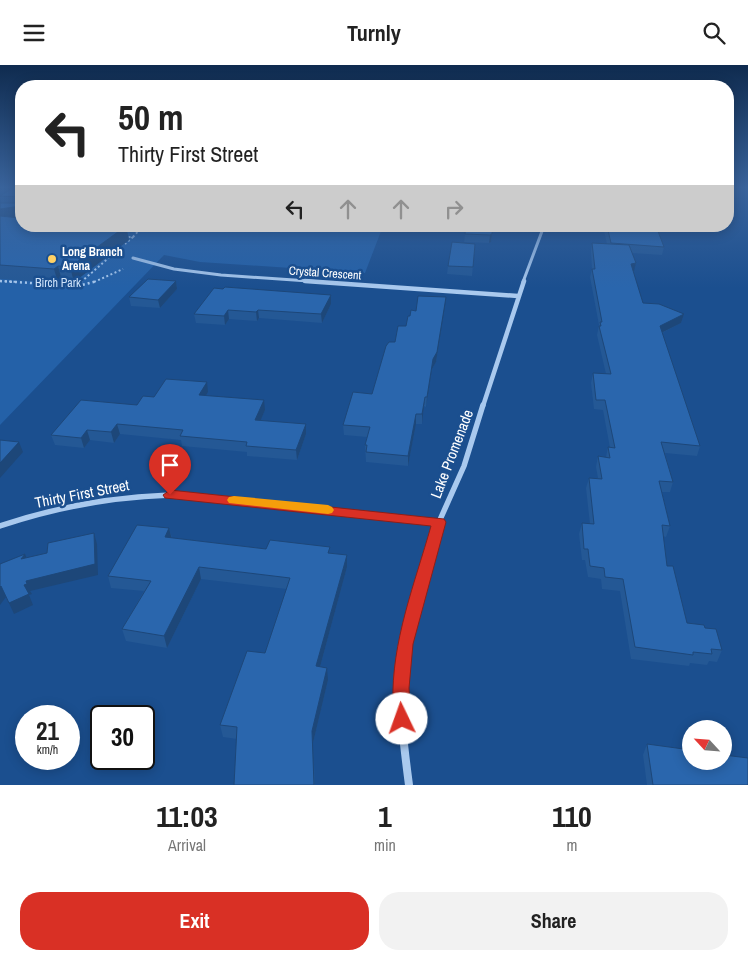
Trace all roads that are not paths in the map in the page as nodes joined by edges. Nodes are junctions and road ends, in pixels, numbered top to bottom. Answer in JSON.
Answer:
{"nodes":[{"id":1,"x":542,"y":232,"type":"edge"},
{"id":2,"x":132,"y":258,"type":"dead end"},
{"id":3,"x":518,"y":296,"type":"junction"},
{"id":4,"x":439,"y":522,"type":"junction"},
{"id":5,"x":0,"y":526,"type":"edge"},
{"id":6,"x":410,"y":785,"type":"edge"}],
"edges":[{"from":1,"to":3,"type":"street","name":"Lake Promenade"},
{"from":2,"to":3,"type":"street","name":"Crystal Crescent"},
{"from":3,"to":4,"type":"street","name":"Lake Promenade"},
{"from":4,"to":5,"type":"street","name":"Thirty First Street"},
{"from":4,"to":6,"type":"street","name":"Lake Promenade"}]}
